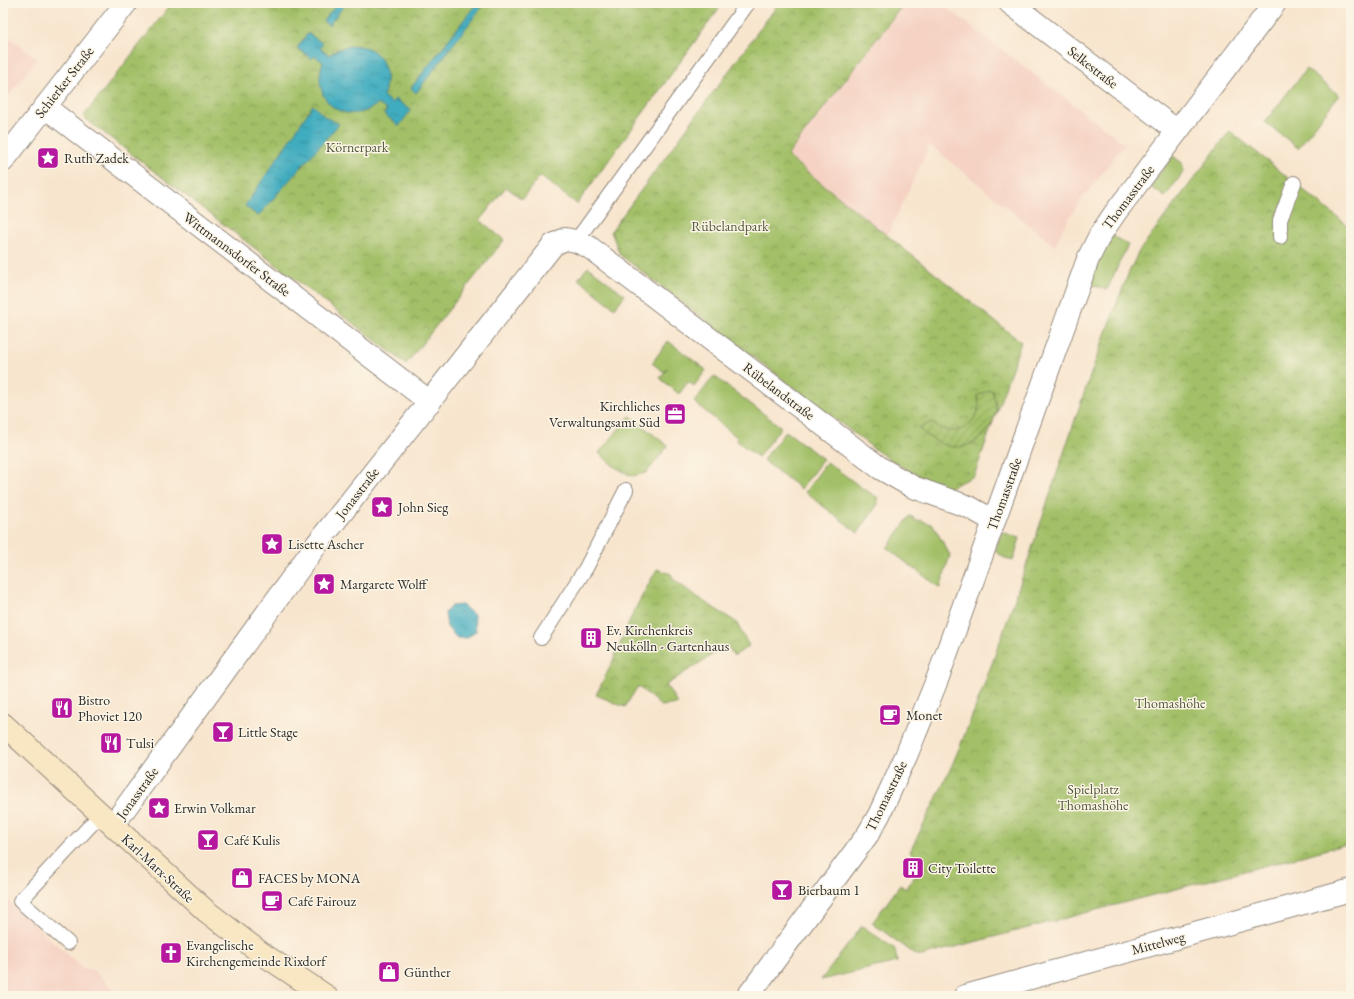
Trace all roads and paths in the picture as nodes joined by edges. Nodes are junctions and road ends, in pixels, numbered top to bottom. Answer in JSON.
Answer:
{"nodes":[{"id":1,"x":126,"y":3,"type":"edge"},
{"id":2,"x":748,"y":3,"type":"edge"},
{"id":3,"x":1010,"y":3,"type":"edge"},
{"id":4,"x":1275,"y":3,"type":"edge"},
{"id":5,"x":45,"y":107,"type":"junction"},
{"id":6,"x":1177,"y":131,"type":"junction"},
{"id":7,"x":3,"y":161,"type":"edge"},
{"id":8,"x":1294,"y":183,"type":"dead end"},
{"id":9,"x":1280,"y":237,"type":"dead end"},
{"id":10,"x":576,"y":241,"type":"junction"},
{"id":11,"x":430,"y":402,"type":"junction"},
{"id":12,"x":626,"y":490,"type":"dead end"},
{"id":13,"x":994,"y":521,"type":"junction"},
{"id":14,"x":541,"y":638,"type":"dead end"},
{"id":15,"x":3,"y":724,"type":"edge"},
{"id":16,"x":107,"y":820,"type":"junction"},
{"id":17,"x":1351,"y":890,"type":"edge"},
{"id":18,"x":68,"y":943,"type":"dead end"},
{"id":19,"x":751,"y":995,"type":"edge"},
{"id":20,"x":326,"y":996,"type":"edge"},
{"id":21,"x":965,"y":996,"type":"edge"}],
"edges":[{"from":1,"to":5,"type":"street","name":"Schierker Straße"},
{"from":2,"to":10,"type":"lane"},
{"from":3,"to":6,"type":"street","name":"Selkestraße"},
{"from":4,"to":6,"type":"street","name":"Thomasstraße"},
{"from":5,"to":7,"type":"street","name":"Schierker Straße"},
{"from":5,"to":11,"type":"street","name":"Wittmannsdorfer Straße"},
{"from":6,"to":13,"type":"street","name":"Thomasstraße"},
{"from":8,"to":9,"type":"lane"},
{"from":10,"to":11,"type":"street","name":"Jonasstraße"},
{"from":10,"to":13,"type":"street","name":"Rübelandstraße"},
{"from":11,"to":16,"type":"street","name":"Jonasstraße"},
{"from":12,"to":14,"type":"lane"},
{"from":13,"to":19,"type":"street","name":"Thomasstraße"},
{"from":15,"to":16,"type":"main road","name":"Karl-Marx-Straße"},
{"from":16,"to":18,"type":"lane"},
{"from":16,"to":20,"type":"main road","name":"Karl-Marx-Straße"},
{"from":17,"to":21,"type":"street","name":"Mittelweg"}]}
